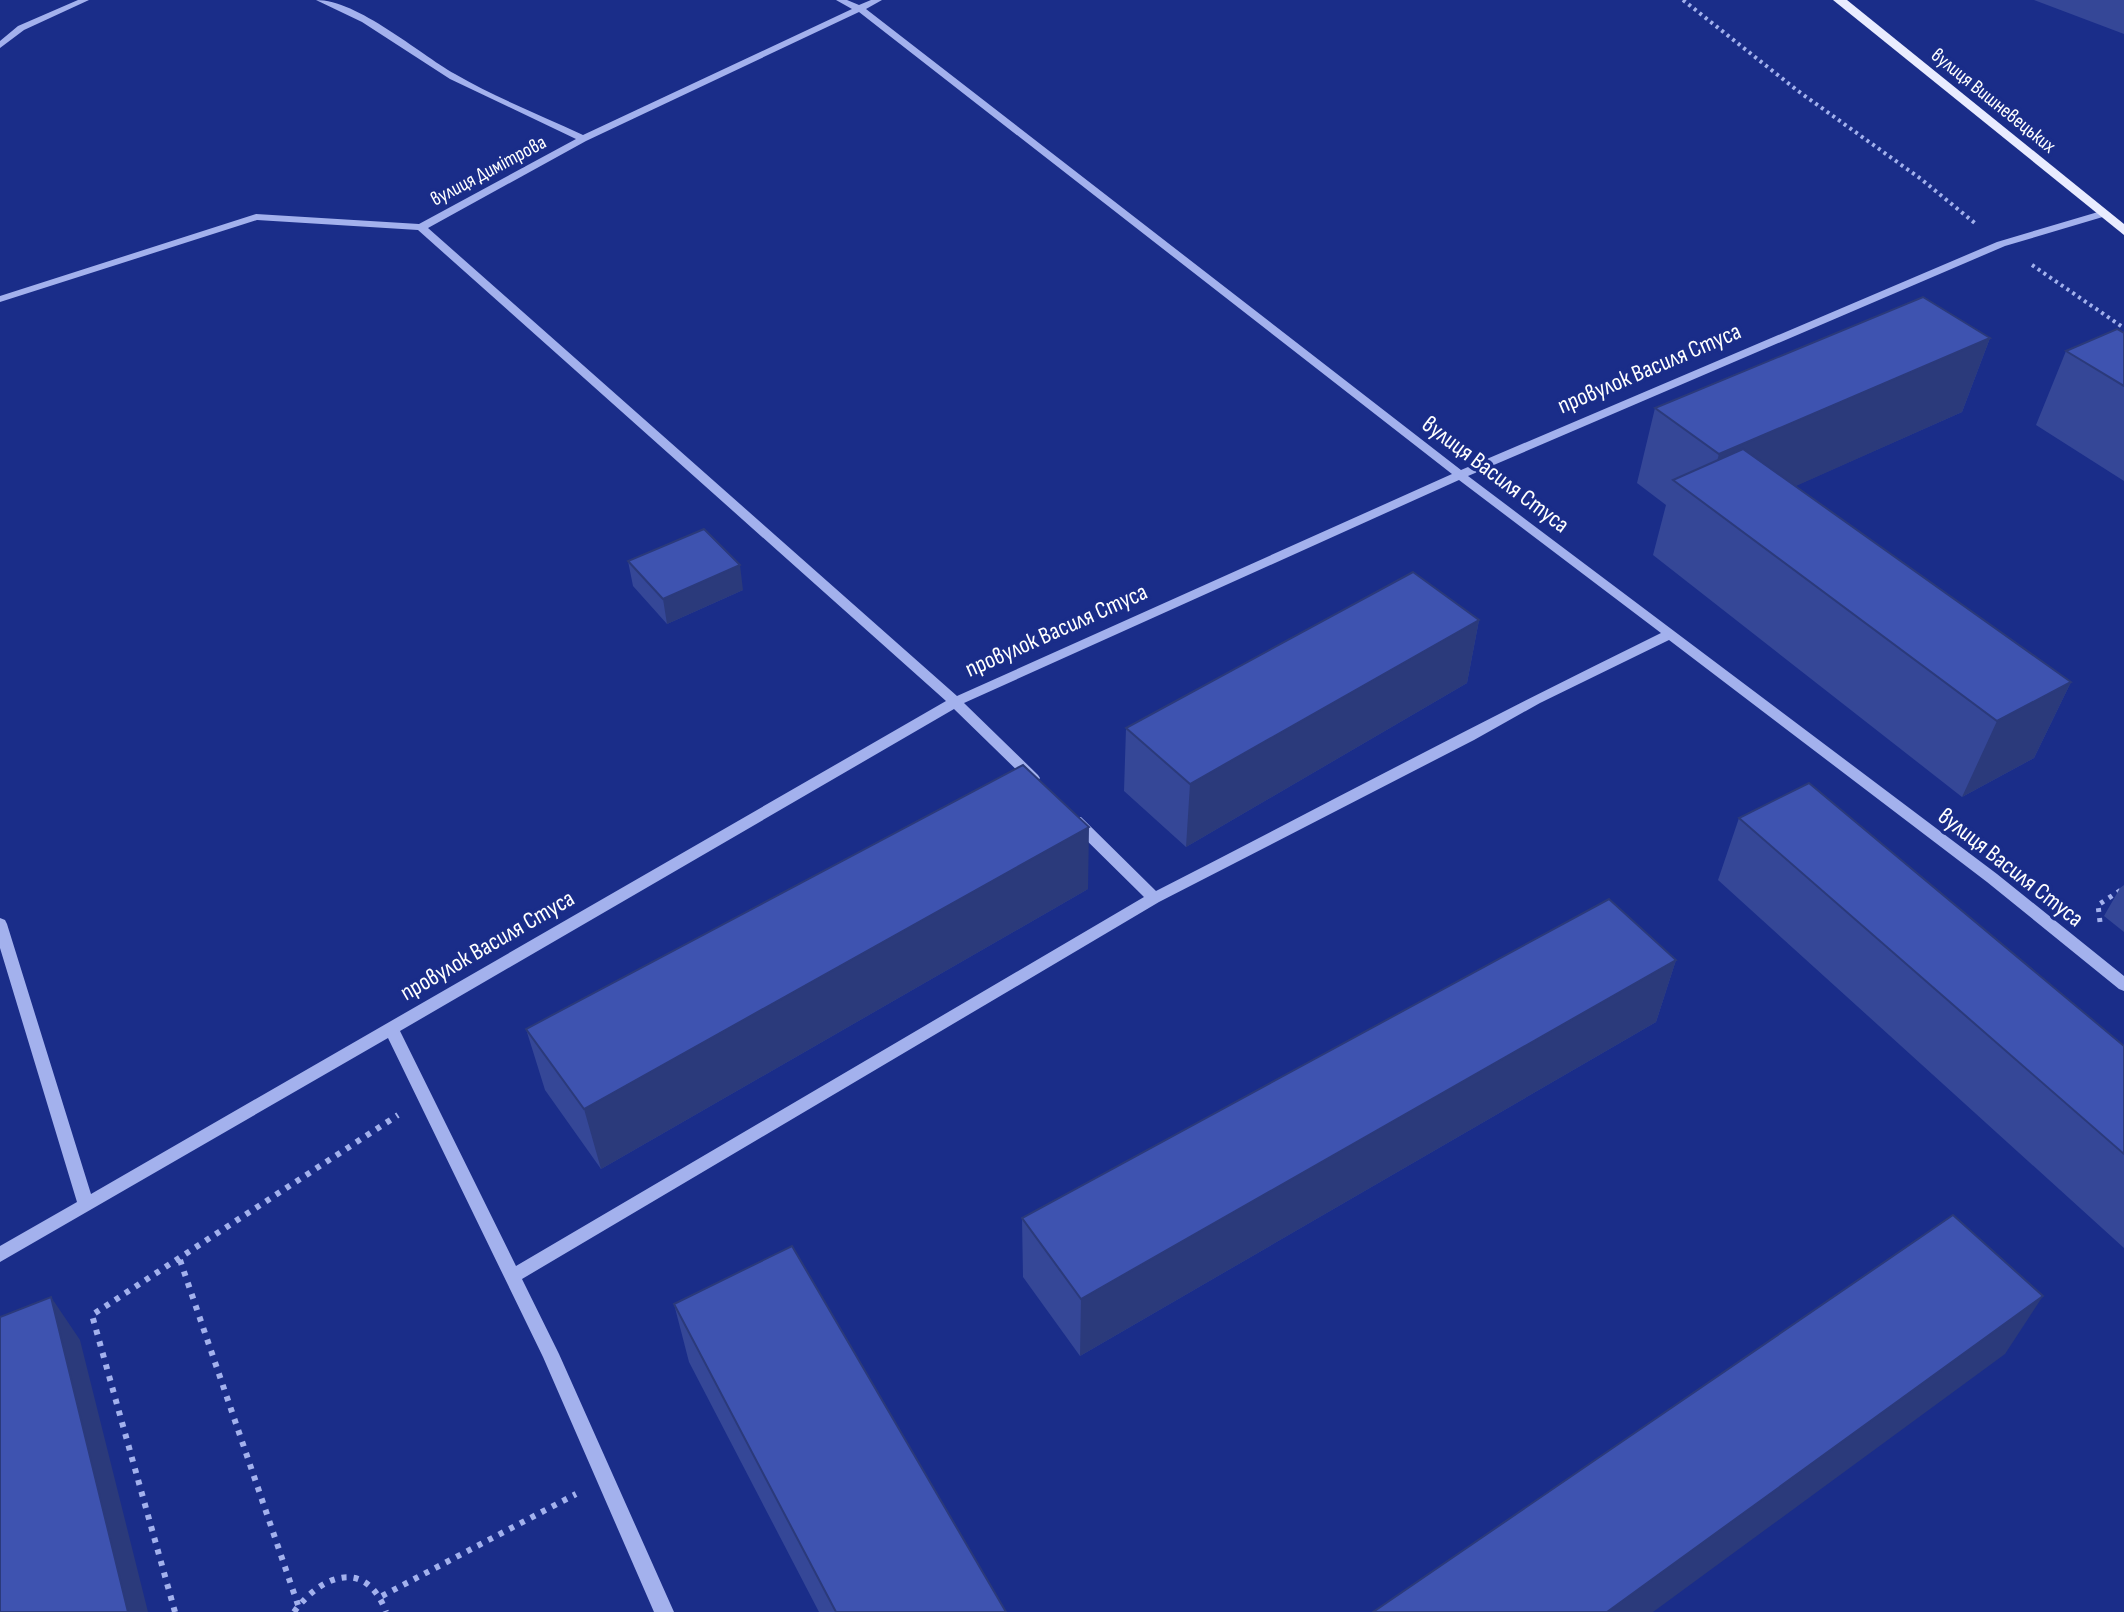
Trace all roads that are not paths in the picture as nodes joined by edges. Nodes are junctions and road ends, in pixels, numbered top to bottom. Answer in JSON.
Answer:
{"nodes":[{"id":1,"x":85,"y":0,"type":"edge"},
{"id":2,"x":320,"y":0,"type":"edge"},
{"id":3,"x":840,"y":0,"type":"edge"},
{"id":4,"x":878,"y":0,"type":"edge"},
{"id":5,"x":1839,"y":0,"type":"edge"},
{"id":6,"x":860,"y":9,"type":"junction"},
{"id":7,"x":0,"y":45,"type":"edge"},
{"id":8,"x":583,"y":139,"type":"junction"},
{"id":9,"x":2102,"y":214,"type":"junction"},
{"id":10,"x":421,"y":227,"type":"junction"},
{"id":11,"x":2124,"y":231,"type":"edge"},
{"id":12,"x":0,"y":299,"type":"edge"},
{"id":13,"x":1460,"y":475,"type":"junction"},
{"id":14,"x":1670,"y":634,"type":"junction"},
{"id":15,"x":955,"y":702,"type":"junction"},
{"id":16,"x":1044,"y":789,"type":"edge"},
{"id":17,"x":1066,"y":811,"type":"edge"},
{"id":18,"x":1154,"y":898,"type":"junction"},
{"id":19,"x":0,"y":924,"type":"edge"},
{"id":20,"x":2124,"y":985,"type":"edge"},
{"id":21,"x":391,"y":1028,"type":"junction"},
{"id":22,"x":86,"y":1205,"type":"junction"},
{"id":23,"x":0,"y":1255,"type":"edge"},
{"id":24,"x":513,"y":1276,"type":"junction"},
{"id":25,"x":664,"y":1612,"type":"edge"}],
"edges":[{"from":1,"to":7,"type":"street"},
{"from":2,"to":8,"type":"street"},
{"from":3,"to":6,"type":"street","name":"вулиця Василя Стуса"},
{"from":4,"to":6,"type":"street","name":"вулиця Димітрова"},
{"from":5,"to":9,"type":"main road","name":"вулиця Вишневецьких"},
{"from":6,"to":8,"type":"street","name":"вулиця Димітрова"},
{"from":6,"to":13,"type":"street","name":"вулиця Василя Стуса"},
{"from":8,"to":10,"type":"street","name":"вулиця Димітрова"},
{"from":9,"to":11,"type":"main road","name":"вулиця Вишневецьких"},
{"from":9,"to":13,"type":"street","name":"провулок Василя Стуса"},
{"from":10,"to":12,"type":"street","name":"вулиця Димітрова"},
{"from":10,"to":15,"type":"street"},
{"from":13,"to":14,"type":"street","name":"вулиця Василя Стуса"},
{"from":13,"to":15,"type":"street","name":"провулок Василя Стуса"},
{"from":14,"to":18,"type":"street"},
{"from":14,"to":20,"type":"street","name":"вулиця Василя Стуса"},
{"from":15,"to":16,"type":"street"},
{"from":15,"to":21,"type":"street","name":"провулок Василя Стуса"},
{"from":17,"to":18,"type":"street"},
{"from":18,"to":24,"type":"street"},
{"from":19,"to":22,"type":"street"},
{"from":21,"to":22,"type":"street","name":"провулок Василя Стуса"},
{"from":21,"to":24,"type":"street"},
{"from":22,"to":23,"type":"street","name":"провулок Василя Стуса"},
{"from":24,"to":25,"type":"street"}]}
